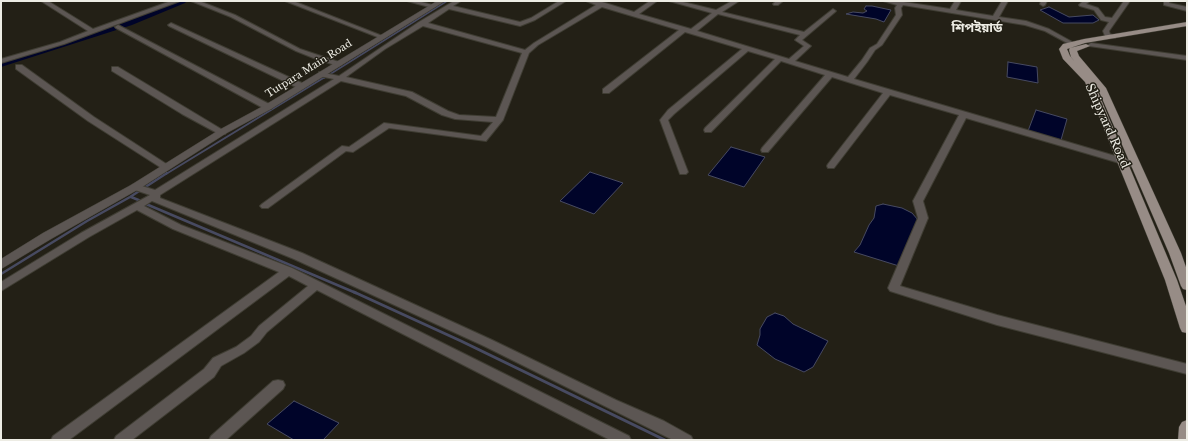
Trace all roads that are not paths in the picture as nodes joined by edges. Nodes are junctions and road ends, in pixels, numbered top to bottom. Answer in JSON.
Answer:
{"nodes":[{"id":1,"x":44,"y":1,"type":"edge"},
{"id":2,"x":177,"y":1,"type":"edge"},
{"id":3,"x":194,"y":1,"type":"edge"},
{"id":4,"x":288,"y":1,"type":"edge"},
{"id":5,"x":410,"y":1,"type":"edge"},
{"id":6,"x":442,"y":1,"type":"edge"},
{"id":7,"x":458,"y":1,"type":"edge"},
{"id":8,"x":563,"y":1,"type":"edge"},
{"id":9,"x":590,"y":1,"type":"edge"},
{"id":10,"x":654,"y":1,"type":"edge"},
{"id":11,"x":672,"y":1,"type":"edge"},
{"id":12,"x":736,"y":1,"type":"edge"},
{"id":13,"x":886,"y":1,"type":"edge"},
{"id":14,"x":958,"y":1,"type":"edge"},
{"id":15,"x":1005,"y":1,"type":"edge"},
{"id":16,"x":1087,"y":1,"type":"edge"},
{"id":17,"x":1127,"y":1,"type":"edge"},
{"id":18,"x":602,"y":4,"type":"junction"},
{"id":19,"x":901,"y":4,"type":"junction"},
{"id":20,"x":923,"y":4,"type":"edge"},
{"id":21,"x":1166,"y":5,"type":"edge"},
{"id":22,"x":432,"y":6,"type":"junction"},
{"id":23,"x":448,"y":7,"type":"junction"},
{"id":24,"x":1187,"y":9,"type":"edge"},
{"id":25,"x":833,"y":11,"type":"dead end"},
{"id":26,"x":952,"y":12,"type":"junction"},
{"id":27,"x":716,"y":13,"type":"junction"},
{"id":28,"x":634,"y":15,"type":"junction"},
{"id":29,"x":995,"y":18,"type":"junction"},
{"id":30,"x":1112,"y":20,"type":"junction"},
{"id":31,"x":421,"y":23,"type":"junction"},
{"id":32,"x":1187,"y":24,"type":"edge"},
{"id":33,"x":171,"y":25,"type":"dead end"},
{"id":34,"x":118,"y":27,"type":"dead end"},
{"id":35,"x":684,"y":29,"type":"junction"},
{"id":36,"x":1187,"y":29,"type":"edge"},
{"id":37,"x":93,"y":32,"type":"junction"},
{"id":38,"x":692,"y":32,"type":"junction"},
{"id":39,"x":804,"y":34,"type":"junction"},
{"id":40,"x":382,"y":37,"type":"junction"},
{"id":41,"x":1113,"y":37,"type":"junction"},
{"id":42,"x":1091,"y":45,"type":"junction"},
{"id":43,"x":1073,"y":47,"type":"junction"},
{"id":44,"x":747,"y":48,"type":"junction"},
{"id":45,"x":526,"y":52,"type":"junction"},
{"id":46,"x":780,"y":58,"type":"junction"},
{"id":47,"x":1187,"y":58,"type":"edge"},
{"id":48,"x":2,"y":60,"type":"edge"},
{"id":49,"x":791,"y":61,"type":"junction"},
{"id":50,"x":338,"y":63,"type":"junction"},
{"id":51,"x":19,"y":67,"type":"dead end"},
{"id":52,"x":115,"y":69,"type":"dead end"},
{"id":53,"x":831,"y":73,"type":"junction"},
{"id":54,"x":322,"y":74,"type":"junction"},
{"id":55,"x":339,"y":78,"type":"junction"},
{"id":56,"x":850,"y":79,"type":"junction"},
{"id":57,"x":301,"y":86,"type":"junction"},
{"id":58,"x":606,"y":91,"type":"dead end"},
{"id":59,"x":888,"y":92,"type":"junction"},
{"id":60,"x":268,"y":107,"type":"junction"},
{"id":61,"x":964,"y":114,"type":"junction"},
{"id":62,"x":499,"y":120,"type":"junction"},
{"id":63,"x":708,"y":130,"type":"dead end"},
{"id":64,"x":222,"y":132,"type":"junction"},
{"id":65,"x":765,"y":150,"type":"dead end"},
{"id":66,"x":1123,"y":161,"type":"junction"},
{"id":67,"x":1136,"y":164,"type":"junction"},
{"id":68,"x":831,"y":166,"type":"dead end"},
{"id":69,"x":166,"y":167,"type":"junction"},
{"id":70,"x":683,"y":172,"type":"dead end"},
{"id":71,"x":135,"y":186,"type":"junction"},
{"id":72,"x":156,"y":195,"type":"junction"},
{"id":73,"x":137,"y":206,"type":"junction"},
{"id":74,"x":265,"y":206,"type":"dead end"},
{"id":75,"x":1,"y":265,"type":"edge"},
{"id":76,"x":288,"y":271,"type":"junction"},
{"id":77,"x":316,"y":285,"type":"junction"},
{"id":78,"x":1187,"y":286,"type":"edge"},
{"id":79,"x":1,"y":287,"type":"edge"},
{"id":80,"x":1187,"y":328,"type":"edge"},
{"id":81,"x":1187,"y":369,"type":"edge"},
{"id":82,"x":278,"y":385,"type":"dead end"},
{"id":83,"x":1187,"y":427,"type":"edge"},
{"id":84,"x":58,"y":440,"type":"edge"},
{"id":85,"x":121,"y":440,"type":"edge"},
{"id":86,"x":216,"y":440,"type":"edge"},
{"id":87,"x":624,"y":440,"type":"edge"},
{"id":88,"x":686,"y":440,"type":"edge"},
{"id":89,"x":1186,"y":440,"type":"edge"}],
"edges":[{"from":1,"to":37,"type":"street"},
{"from":2,"to":37,"type":"street"},
{"from":3,"to":50,"type":"street"},
{"from":4,"to":40,"type":"street"},
{"from":5,"to":22,"type":"street"},
{"from":6,"to":22,"type":"street","name":"Tutpara Main Road"},
{"from":7,"to":23,"type":"street"},
{"from":8,"to":23,"type":"street"},
{"from":9,"to":18,"type":"street"},
{"from":10,"to":28,"type":"street"},
{"from":11,"to":27,"type":"street"},
{"from":12,"to":27,"type":"street"},
{"from":13,"to":19,"type":"street"},
{"from":14,"to":26,"type":"street"},
{"from":15,"to":29,"type":"street"},
{"from":16,"to":30,"type":"street"},
{"from":17,"to":30,"type":"street"},
{"from":18,"to":28,"type":"street"},
{"from":18,"to":45,"type":"street"},
{"from":19,"to":20,"type":"street"},
{"from":19,"to":56,"type":"street"},
{"from":20,"to":26,"type":"street"},
{"from":21,"to":24,"type":"street"},
{"from":22,"to":40,"type":"street","name":"Tutpara Main Road"},
{"from":23,"to":31,"type":"street"},
{"from":25,"to":39,"type":"street"},
{"from":26,"to":29,"type":"street"},
{"from":27,"to":38,"type":"street"},
{"from":27,"to":39,"type":"street"},
{"from":28,"to":35,"type":"street"},
{"from":29,"to":43,"type":"street"},
{"from":30,"to":41,"type":"street"},
{"from":31,"to":45,"type":"street"},
{"from":31,"to":55,"type":"street"},
{"from":32,"to":41,"type":"main road"},
{"from":33,"to":57,"type":"street"},
{"from":34,"to":60,"type":"street"},
{"from":35,"to":38,"type":"street"},
{"from":35,"to":58,"type":"street"},
{"from":36,"to":42,"type":"main road"},
{"from":37,"to":48,"type":"street"},
{"from":38,"to":44,"type":"street"},
{"from":39,"to":49,"type":"street"},
{"from":40,"to":50,"type":"street","name":"Tutpara Main Road"},
{"from":41,"to":43,"type":"main road"},
{"from":42,"to":43,"type":"main road"},
{"from":42,"to":47,"type":"street"},
{"from":43,"to":66,"type":"main road","name":"Shipyard Road"},
{"from":43,"to":67,"type":"main road","name":"Shipyard Road"},
{"from":44,"to":46,"type":"street"},
{"from":44,"to":70,"type":"street"},
{"from":45,"to":62,"type":"street"},
{"from":46,"to":49,"type":"street"},
{"from":46,"to":63,"type":"street"},
{"from":49,"to":53,"type":"street"},
{"from":50,"to":54,"type":"street","name":"Tutpara Main Road"},
{"from":51,"to":69,"type":"street"},
{"from":52,"to":64,"type":"street"},
{"from":53,"to":56,"type":"street"},
{"from":53,"to":65,"type":"street"},
{"from":54,"to":55,"type":"street"},
{"from":54,"to":57,"type":"street","name":"Tutpara Main Road"},
{"from":55,"to":62,"type":"street"},
{"from":55,"to":72,"type":"street"},
{"from":56,"to":59,"type":"street"},
{"from":57,"to":60,"type":"street","name":"Tutpara Main Road"},
{"from":59,"to":61,"type":"street"},
{"from":59,"to":68,"type":"street"},
{"from":60,"to":64,"type":"street","name":"Tutpara Main Road"},
{"from":61,"to":66,"type":"street"},
{"from":61,"to":81,"type":"street"},
{"from":62,"to":74,"type":"street"},
{"from":64,"to":69,"type":"street","name":"Tutpara Main Road"},
{"from":66,"to":67,"type":"street"},
{"from":66,"to":80,"type":"main road","name":"Shipyard Road"},
{"from":67,"to":78,"type":"main road","name":"Shipyard Road"},
{"from":69,"to":71,"type":"street","name":"Tutpara Main Road"},
{"from":71,"to":72,"type":"street"},
{"from":71,"to":75,"type":"street","name":"Tutpara Main Road"},
{"from":72,"to":73,"type":"street"},
{"from":72,"to":88,"type":"street"},
{"from":73,"to":76,"type":"street"},
{"from":73,"to":79,"type":"street"},
{"from":76,"to":77,"type":"street"},
{"from":76,"to":84,"type":"street"},
{"from":77,"to":85,"type":"street"},
{"from":77,"to":87,"type":"street"},
{"from":82,"to":86,"type":"street"},
{"from":83,"to":89,"type":"main road"}]}
